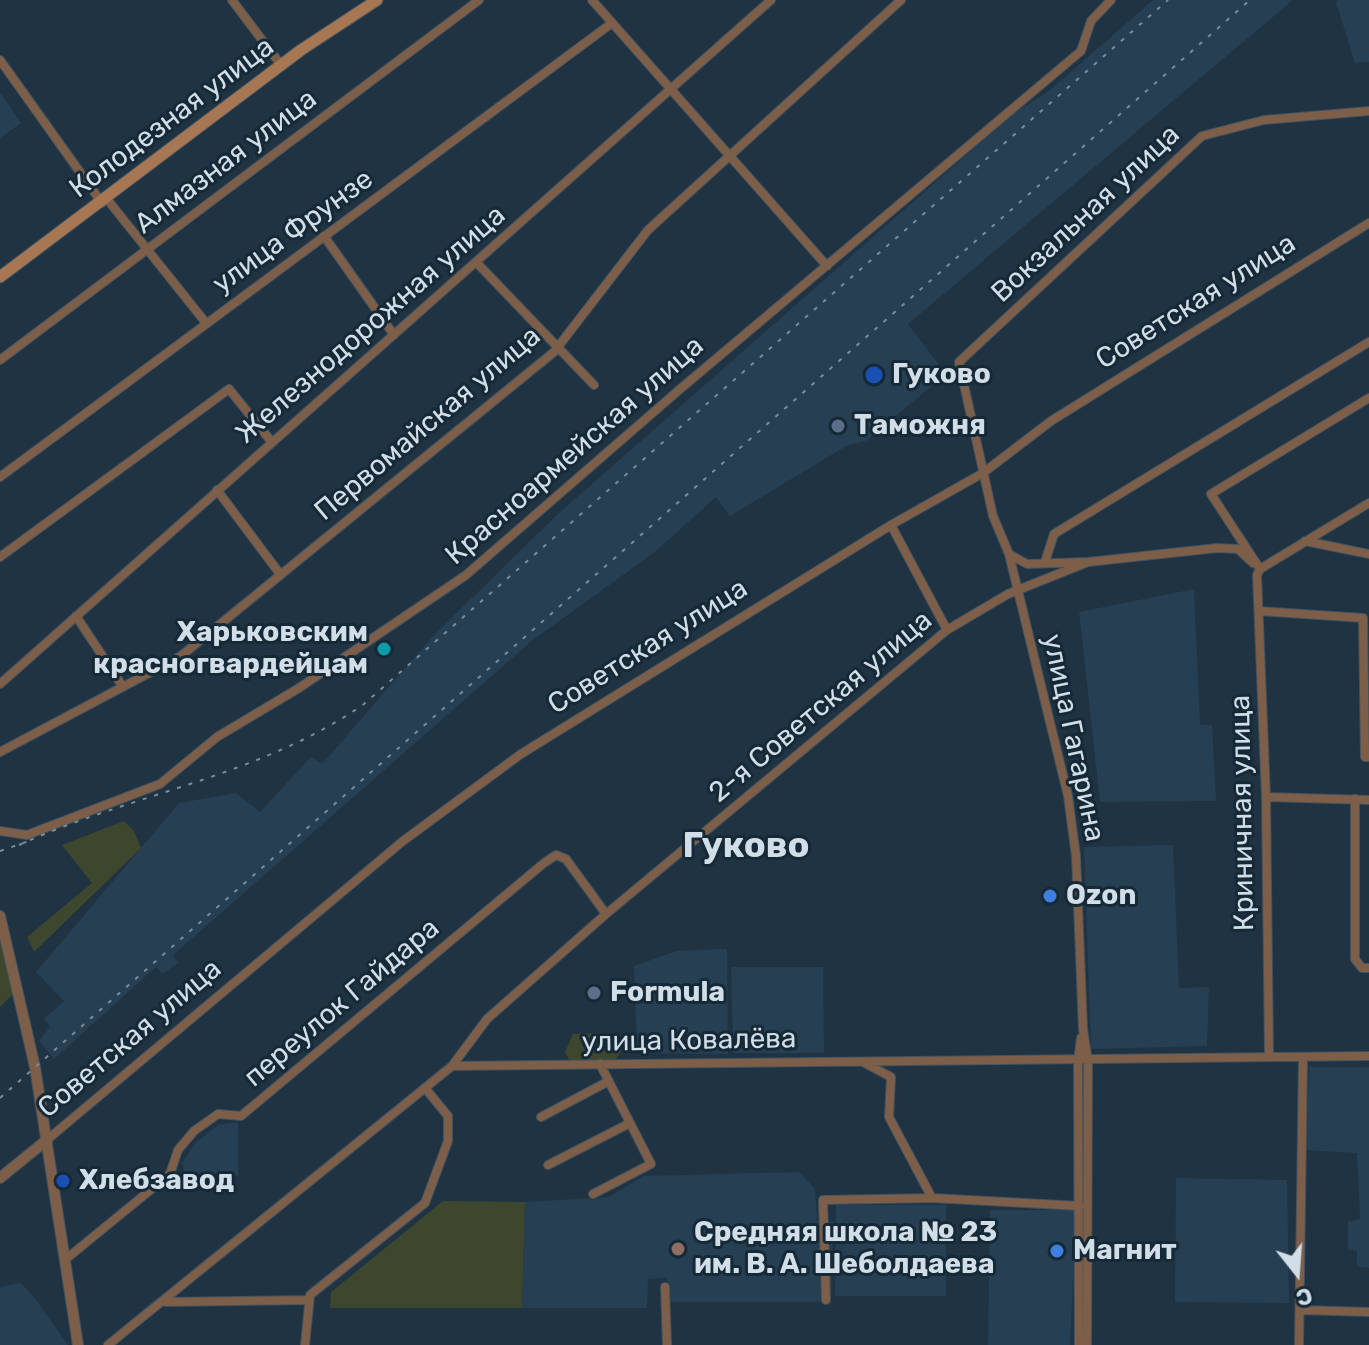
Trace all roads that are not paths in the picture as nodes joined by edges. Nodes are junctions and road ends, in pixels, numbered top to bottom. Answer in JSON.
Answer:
{"nodes":[{"id":1,"x":232,"y":0,"type":"edge"},
{"id":2,"x":377,"y":0,"type":"edge"},
{"id":3,"x":479,"y":0,"type":"edge"},
{"id":4,"x":592,"y":0,"type":"edge"},
{"id":5,"x":771,"y":0,"type":"edge"},
{"id":6,"x":901,"y":0,"type":"edge"},
{"id":7,"x":1111,"y":0,"type":"edge"},
{"id":8,"x":612,"y":23,"type":"junction"},
{"id":9,"x":0,"y":60,"type":"edge"},
{"id":10,"x":281,"y":65,"type":"junction"},
{"id":11,"x":671,"y":89,"type":"junction"},
{"id":12,"x":1369,"y":111,"type":"edge"},
{"id":13,"x":729,"y":156,"type":"junction"},
{"id":14,"x":104,"y":201,"type":"junction"},
{"id":15,"x":1369,"y":223,"type":"edge"},
{"id":16,"x":324,"y":236,"type":"junction"},
{"id":17,"x":146,"y":248,"type":"junction"},
{"id":18,"x":476,"y":262,"type":"junction"},
{"id":19,"x":827,"y":266,"type":"junction"},
{"id":20,"x":0,"y":277,"type":"edge"},
{"id":21,"x":206,"y":323,"type":"junction"},
{"id":22,"x":394,"y":335,"type":"junction"},
{"id":23,"x":1369,"y":342,"type":"edge"},
{"id":24,"x":558,"y":347,"type":"junction"},
{"id":25,"x":0,"y":360,"type":"edge"},
{"id":26,"x":594,"y":385,"type":"dead end"},
{"id":27,"x":1369,"y":398,"type":"edge"},
{"id":28,"x":271,"y":441,"type":"junction"},
{"id":29,"x":983,"y":473,"type":"junction"},
{"id":30,"x":0,"y":477,"type":"edge"},
{"id":31,"x":217,"y":490,"type":"junction"},
{"id":32,"x":1369,"y":503,"type":"edge"},
{"id":33,"x":891,"y":525,"type":"junction"},
{"id":34,"x":1305,"y":541,"type":"junction"},
{"id":35,"x":1009,"y":554,"type":"junction"},
{"id":36,"x":1369,"y":554,"type":"edge"},
{"id":37,"x":0,"y":557,"type":"edge"},
{"id":38,"x":1045,"y":562,"type":"junction"},
{"id":39,"x":1088,"y":562,"type":"junction"},
{"id":40,"x":1260,"y":569,"type":"junction"},
{"id":41,"x":280,"y":574,"type":"junction"},
{"id":42,"x":1018,"y":591,"type":"junction"},
{"id":43,"x":1259,"y":611,"type":"junction"},
{"id":44,"x":76,"y":616,"type":"junction"},
{"id":45,"x":947,"y":630,"type":"junction"},
{"id":46,"x":0,"y":684,"type":"edge"},
{"id":47,"x":123,"y":687,"type":"junction"},
{"id":48,"x":0,"y":752,"type":"edge"},
{"id":49,"x":1369,"y":757,"type":"edge"},
{"id":50,"x":1266,"y":797,"type":"junction"},
{"id":51,"x":1355,"y":799,"type":"junction"},
{"id":52,"x":1369,"y":800,"type":"edge"},
{"id":53,"x":0,"y":831,"type":"edge"},
{"id":54,"x":606,"y":914,"type":"junction"},
{"id":55,"x":0,"y":916,"type":"edge"},
{"id":56,"x":1369,"y":968,"type":"edge"},
{"id":57,"x":1083,"y":1029,"type":"junction"},
{"id":58,"x":1269,"y":1056,"type":"junction"},
{"id":59,"x":1369,"y":1056,"type":"edge"},
{"id":60,"x":1303,"y":1057,"type":"junction"},
{"id":61,"x":862,"y":1061,"type":"junction"},
{"id":62,"x":1078,"y":1061,"type":"junction"},
{"id":63,"x":1088,"y":1061,"type":"junction"},
{"id":64,"x":600,"y":1064,"type":"junction"},
{"id":65,"x":452,"y":1066,"type":"junction"},
{"id":66,"x":609,"y":1081,"type":"junction"},
{"id":67,"x":425,"y":1088,"type":"junction"},
{"id":68,"x":541,"y":1117,"type":"dead end"},
{"id":69,"x":630,"y":1123,"type":"junction"},
{"id":70,"x":48,"y":1139,"type":"junction"},
{"id":71,"x":548,"y":1165,"type":"dead end"},
{"id":72,"x":0,"y":1178,"type":"edge"},
{"id":73,"x":593,"y":1194,"type":"dead end"},
{"id":74,"x":932,"y":1198,"type":"junction"},
{"id":75,"x":1080,"y":1206,"type":"junction"},
{"id":76,"x":66,"y":1259,"type":"junction"},
{"id":77,"x":665,"y":1287,"type":"dead end"},
{"id":78,"x":307,"y":1300,"type":"junction"},
{"id":79,"x":826,"y":1300,"type":"dead end"},
{"id":80,"x":166,"y":1302,"type":"junction"},
{"id":81,"x":1300,"y":1310,"type":"junction"},
{"id":82,"x":1369,"y":1312,"type":"edge"},
{"id":83,"x":78,"y":1345,"type":"edge"},
{"id":84,"x":108,"y":1345,"type":"edge"},
{"id":85,"x":305,"y":1345,"type":"edge"},
{"id":86,"x":667,"y":1345,"type":"edge"},
{"id":87,"x":1079,"y":1345,"type":"edge"},
{"id":88,"x":1087,"y":1345,"type":"edge"},
{"id":89,"x":1299,"y":1345,"type":"edge"}],
"edges":[{"from":1,"to":10,"type":"street"},
{"from":2,"to":10,"type":"main road","name":"Колодезная улица"},
{"from":3,"to":17,"type":"street","name":"Алмазная улица"},
{"from":4,"to":8,"type":"street"},
{"from":5,"to":11,"type":"street","name":"Железнодорожная улица"},
{"from":6,"to":13,"type":"street","name":"Первомайская улица"},
{"from":7,"to":19,"type":"street","name":"Красноармейская улица"},
{"from":8,"to":11,"type":"street"},
{"from":8,"to":16,"type":"street","name":"улица Фрунзе"},
{"from":9,"to":14,"type":"street"},
{"from":10,"to":14,"type":"main road","name":"Колодезная улица"},
{"from":11,"to":13,"type":"street"},
{"from":11,"to":18,"type":"street","name":"Железнодорожная улица"},
{"from":12,"to":29,"type":"street","name":"Вокзальная улица"},
{"from":13,"to":19,"type":"street"},
{"from":13,"to":24,"type":"street","name":"Первомайская улица"},
{"from":14,"to":17,"type":"street"},
{"from":14,"to":20,"type":"main road","name":"Колодезная улица"},
{"from":15,"to":29,"type":"street","name":"Советская улица"},
{"from":16,"to":21,"type":"street","name":"улица Фрунзе"},
{"from":16,"to":22,"type":"street"},
{"from":17,"to":21,"type":"street"},
{"from":17,"to":25,"type":"street","name":"Алмазная улица"},
{"from":18,"to":22,"type":"street","name":"Железнодорожная улица"},
{"from":18,"to":24,"type":"street"},
{"from":19,"to":53,"type":"street","name":"Красноармейская улица"},
{"from":21,"to":30,"type":"street","name":"улица Фрунзе"},
{"from":22,"to":28,"type":"street","name":"Железнодорожная улица"},
{"from":23,"to":38,"type":"street"},
{"from":24,"to":26,"type":"street"},
{"from":24,"to":41,"type":"street","name":"Первомайская улица"},
{"from":27,"to":40,"type":"street"},
{"from":28,"to":31,"type":"street","name":"Железнодорожная улица"},
{"from":28,"to":37,"type":"street"},
{"from":29,"to":33,"type":"street","name":"Советская улица"},
{"from":29,"to":35,"type":"street","name":"улица Гагарина"},
{"from":31,"to":41,"type":"street"},
{"from":31,"to":44,"type":"street","name":"Железнодорожная улица"},
{"from":32,"to":34,"type":"street"},
{"from":33,"to":45,"type":"street"},
{"from":33,"to":70,"type":"street","name":"Советская улица"},
{"from":34,"to":36,"type":"street"},
{"from":34,"to":40,"type":"street"},
{"from":35,"to":38,"type":"street"},
{"from":35,"to":42,"type":"street","name":"улица Гагарина"},
{"from":38,"to":39,"type":"street"},
{"from":39,"to":40,"type":"street"},
{"from":39,"to":42,"type":"street","name":"2-я Советская улица"},
{"from":40,"to":43,"type":"street","name":"Криничная улица"},
{"from":41,"to":47,"type":"street","name":"Первомайская улица"},
{"from":42,"to":45,"type":"street","name":"2-я Советская улица"},
{"from":42,"to":57,"type":"street","name":"улица Гагарина"},
{"from":43,"to":49,"type":"street"},
{"from":43,"to":50,"type":"street","name":"Криничная улица"},
{"from":44,"to":46,"type":"street","name":"Железнодорожная улица"},
{"from":44,"to":47,"type":"street"},
{"from":45,"to":54,"type":"street","name":"2-я Советская улица"},
{"from":47,"to":48,"type":"street","name":"Первомайская улица"},
{"from":50,"to":51,"type":"street"},
{"from":50,"to":58,"type":"street","name":"Криничная улица"},
{"from":51,"to":52,"type":"street"},
{"from":51,"to":56,"type":"street"},
{"from":54,"to":65,"type":"street","name":"2-я Советская улица"},
{"from":54,"to":76,"type":"street","name":"переулок Гайдара"},
{"from":55,"to":70,"type":"street"},
{"from":57,"to":62,"type":"street","name":"улица Гагарина"},
{"from":57,"to":63,"type":"street","name":"улица Гагарина"},
{"from":58,"to":60,"type":"street","name":"улица Ковалёва"},
{"from":58,"to":63,"type":"street","name":"улица Ковалёва"},
{"from":59,"to":60,"type":"street","name":"улица Ковалёва"},
{"from":60,"to":81,"type":"street"},
{"from":61,"to":62,"type":"street","name":"улица Ковалёва"},
{"from":61,"to":64,"type":"street","name":"улица Ковалёва"},
{"from":61,"to":74,"type":"street"},
{"from":62,"to":63,"type":"street","name":"улица Ковалёва"},
{"from":62,"to":75,"type":"street","name":"улица Гагарина"},
{"from":63,"to":88,"type":"street","name":"улица Гагарина"},
{"from":64,"to":65,"type":"street","name":"улица Ковалёва"},
{"from":64,"to":66,"type":"street"},
{"from":65,"to":67,"type":"street"},
{"from":66,"to":68,"type":"street"},
{"from":66,"to":69,"type":"street"},
{"from":67,"to":78,"type":"street"},
{"from":67,"to":80,"type":"street"},
{"from":69,"to":71,"type":"street"},
{"from":69,"to":73,"type":"street"},
{"from":70,"to":72,"type":"street","name":"Советская улица"},
{"from":70,"to":76,"type":"street"},
{"from":74,"to":75,"type":"street"},
{"from":74,"to":79,"type":"street"},
{"from":75,"to":87,"type":"street","name":"улица Гагарина"},
{"from":76,"to":83,"type":"street"},
{"from":77,"to":86,"type":"street"},
{"from":78,"to":80,"type":"street"},
{"from":78,"to":85,"type":"street"},
{"from":80,"to":84,"type":"street"},
{"from":81,"to":82,"type":"street"},
{"from":81,"to":89,"type":"street"}]}
